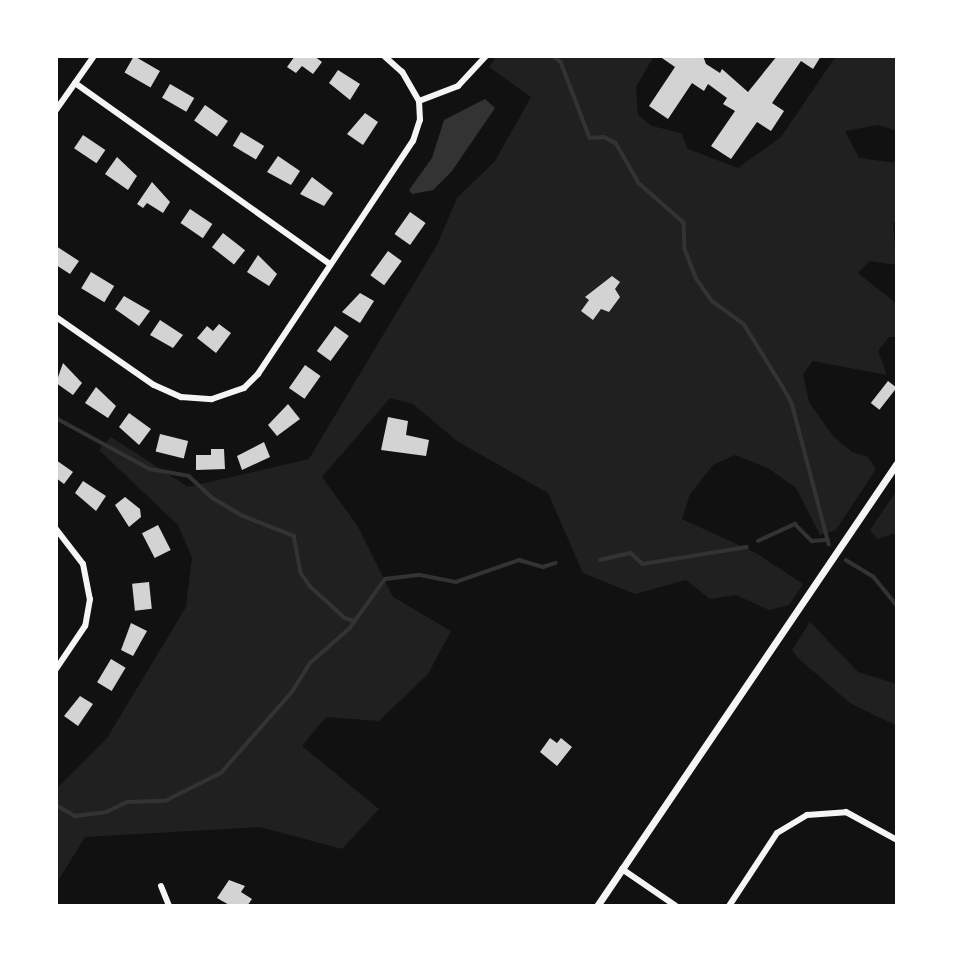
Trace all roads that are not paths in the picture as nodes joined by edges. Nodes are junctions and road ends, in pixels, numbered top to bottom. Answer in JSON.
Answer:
{"nodes":[{"id":1,"x":94,"y":56,"type":"edge"},
{"id":2,"x":384,"y":56,"type":"edge"},
{"id":3,"x":486,"y":56,"type":"edge"},
{"id":4,"x":75,"y":83,"type":"junction"},
{"id":5,"x":419,"y":101,"type":"junction"},
{"id":6,"x":56,"y":110,"type":"edge"},
{"id":7,"x":330,"y":264,"type":"junction"},
{"id":8,"x":56,"y":317,"type":"edge"},
{"id":9,"x":897,"y":463,"type":"edge"},
{"id":10,"x":56,"y":529,"type":"edge"},
{"id":11,"x":56,"y":669,"type":"edge"},
{"id":12,"x":897,"y":839,"type":"edge"},
{"id":13,"x":622,"y":869,"type":"junction"},
{"id":14,"x":161,"y":886,"type":"dead end"},
{"id":15,"x":169,"y":906,"type":"edge"},
{"id":16,"x":597,"y":906,"type":"edge"},
{"id":17,"x":676,"y":906,"type":"edge"},
{"id":18,"x":729,"y":906,"type":"edge"}],
"edges":[{"from":1,"to":4,"type":"street"},
{"from":2,"to":5,"type":"street"},
{"from":3,"to":5,"type":"street"},
{"from":4,"to":6,"type":"street"},
{"from":4,"to":7,"type":"street"},
{"from":5,"to":7,"type":"street"},
{"from":7,"to":8,"type":"street"},
{"from":9,"to":13,"type":"street"},
{"from":10,"to":11,"type":"street"},
{"from":12,"to":18,"type":"street"},
{"from":13,"to":16,"type":"street"},
{"from":13,"to":17,"type":"street"},
{"from":14,"to":15,"type":"street"}]}
